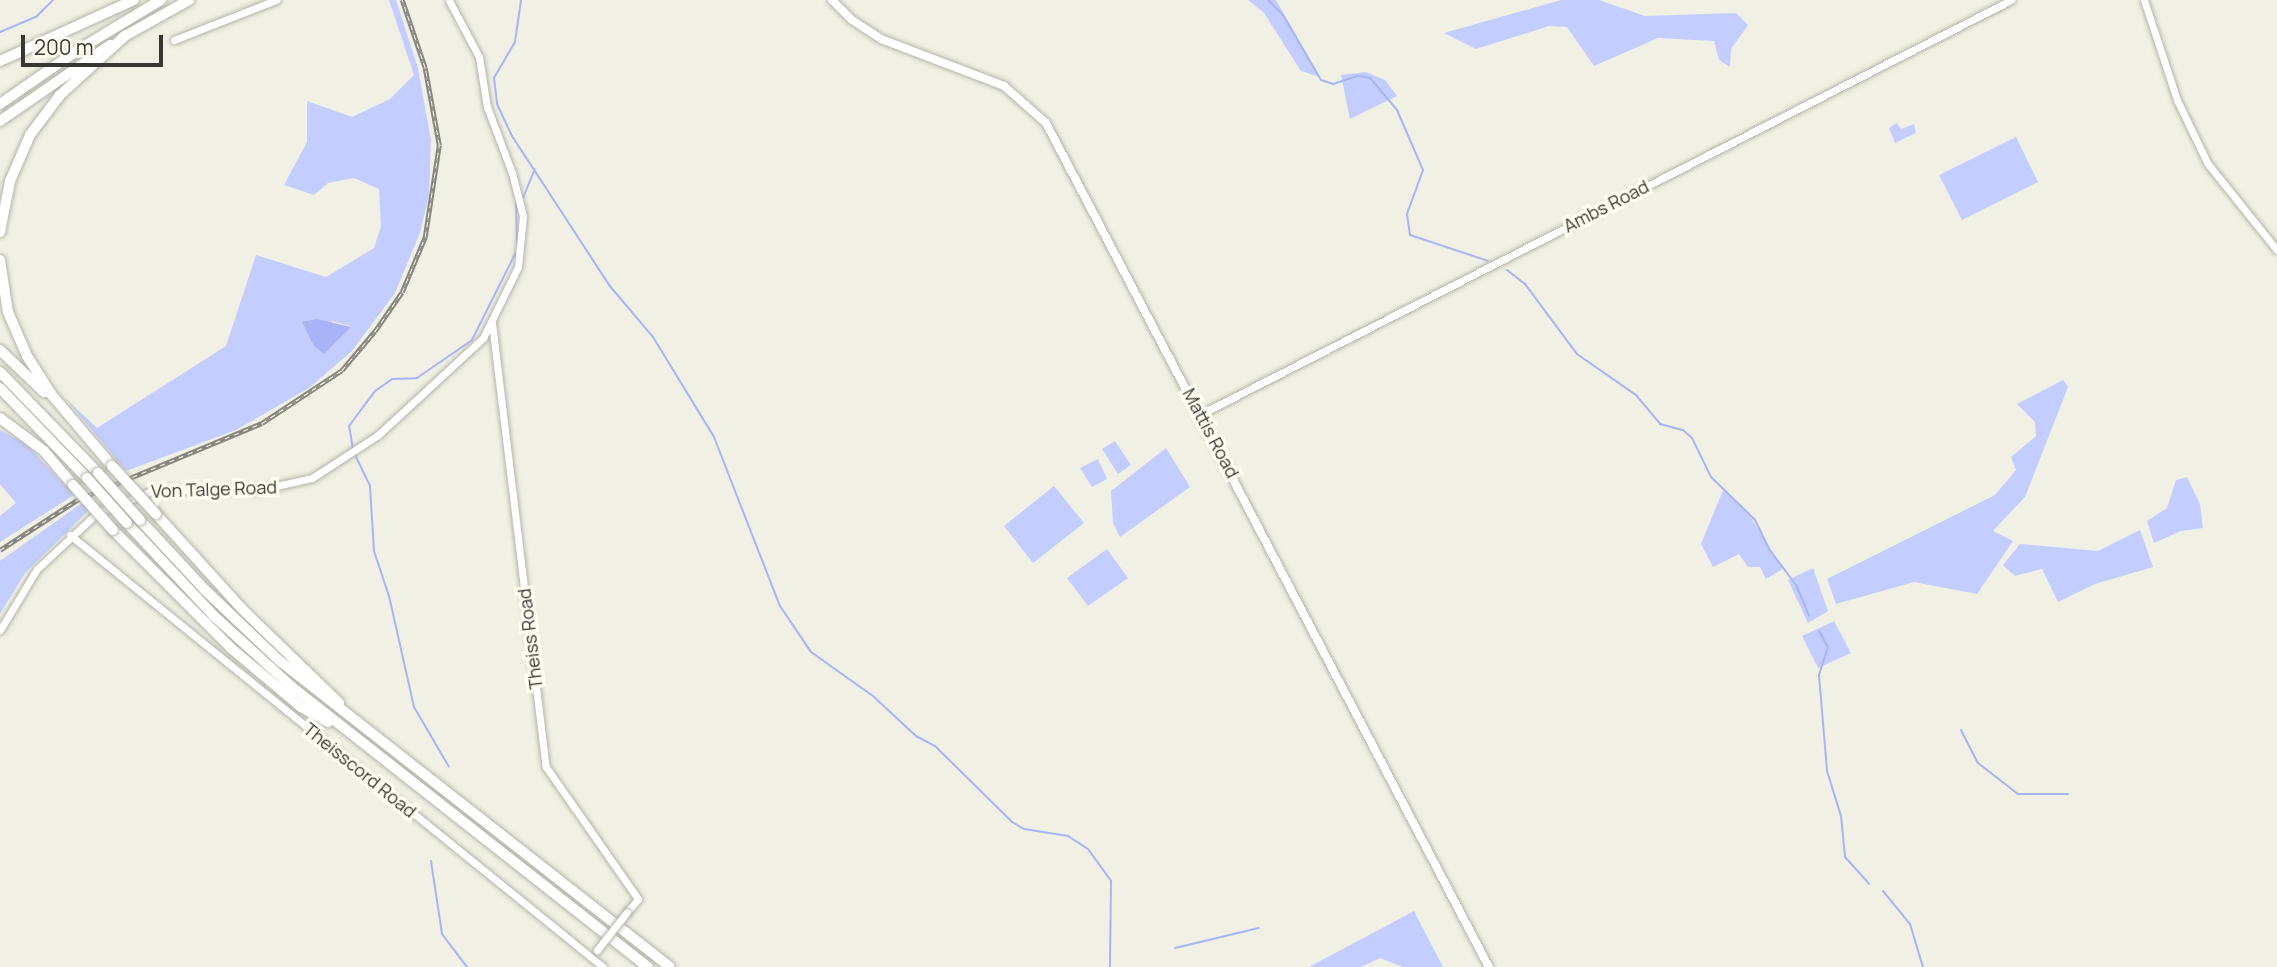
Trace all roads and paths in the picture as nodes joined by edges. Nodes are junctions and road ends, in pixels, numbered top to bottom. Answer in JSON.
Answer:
{"nodes":[{"id":1,"x":134,"y":0,"type":"edge"},
{"id":2,"x":161,"y":0,"type":"edge"},
{"id":3,"x":189,"y":0,"type":"edge"},
{"id":4,"x":276,"y":0,"type":"edge"},
{"id":5,"x":449,"y":0,"type":"edge"},
{"id":6,"x":832,"y":0,"type":"edge"},
{"id":7,"x":2011,"y":0,"type":"edge"},
{"id":8,"x":2144,"y":0,"type":"edge"},
{"id":9,"x":126,"y":35,"type":"junction"},
{"id":10,"x":174,"y":40,"type":"dead end"},
{"id":11,"x":2,"y":60,"type":"edge"},
{"id":12,"x":0,"y":104,"type":"edge"},
{"id":13,"x":0,"y":121,"type":"edge"},
{"id":14,"x":0,"y":232,"type":"edge"},
{"id":15,"x":2277,"y":250,"type":"edge"},
{"id":16,"x":0,"y":260,"type":"edge"},
{"id":17,"x":492,"y":323,"type":"junction"},
{"id":18,"x":480,"y":341,"type":"junction"},
{"id":19,"x":0,"y":350,"type":"edge"},
{"id":20,"x":495,"y":351,"type":"junction"},
{"id":21,"x":0,"y":372,"type":"edge"},
{"id":22,"x":0,"y":388,"type":"edge"},
{"id":23,"x":68,"y":414,"type":"junction"},
{"id":24,"x":1201,"y":414,"type":"junction"},
{"id":25,"x":0,"y":418,"type":"edge"},
{"id":26,"x":0,"y":425,"type":"edge"},
{"id":27,"x":44,"y":451,"type":"junction"},
{"id":28,"x":70,"y":535,"type":"junction"},
{"id":29,"x":0,"y":630,"type":"edge"},
{"id":30,"x":350,"y":717,"type":"junction"},
{"id":31,"x":353,"y":736,"type":"junction"},
{"id":32,"x":591,"y":958,"type":"junction"},
{"id":33,"x":603,"y":967,"type":"edge"},
{"id":34,"x":648,"y":967,"type":"edge"},
{"id":35,"x":670,"y":967,"type":"edge"},
{"id":36,"x":1489,"y":967,"type":"edge"}],
"edges":[{"from":1,"to":11,"type":"highway"},
{"from":2,"to":12,"type":"highway"},
{"from":3,"to":9,"type":"highway"},
{"from":4,"to":10,"type":"street"},
{"from":5,"to":17,"type":"street","name":"Theiss Road"},
{"from":6,"to":24,"type":"main road","name":"Mattis Road"},
{"from":7,"to":24,"type":"street","name":"Ambs Road"},
{"from":8,"to":15,"type":"street"},
{"from":9,"to":13,"type":"highway"},
{"from":9,"to":14,"type":"highway"},
{"from":16,"to":23,"type":"highway"},
{"from":17,"to":18,"type":"street","name":"Theiss Road"},
{"from":17,"to":20,"type":"street","name":"Theiss Road"},
{"from":18,"to":20,"type":"street"},
{"from":18,"to":28,"type":"street","name":"Von Talge Road"},
{"from":19,"to":23,"type":"highway"},
{"from":20,"to":32,"type":"street","name":"Theiss Road","bridge":true},
{"from":21,"to":30,"type":"highway","bridge":true},
{"from":22,"to":31,"type":"highway","bridge":true},
{"from":23,"to":30,"type":"highway","bridge":true},
{"from":24,"to":36,"type":"main road","name":"Mattis Road"},
{"from":25,"to":27,"type":"highway"},
{"from":26,"to":27,"type":"highway"},
{"from":27,"to":31,"type":"highway","bridge":true},
{"from":28,"to":29,"type":"street","name":"Von Talge Road"},
{"from":28,"to":32,"type":"street","name":"Theisscord Road"},
{"from":30,"to":35,"type":"highway"},
{"from":31,"to":34,"type":"highway"},
{"from":32,"to":33,"type":"street"}]}
